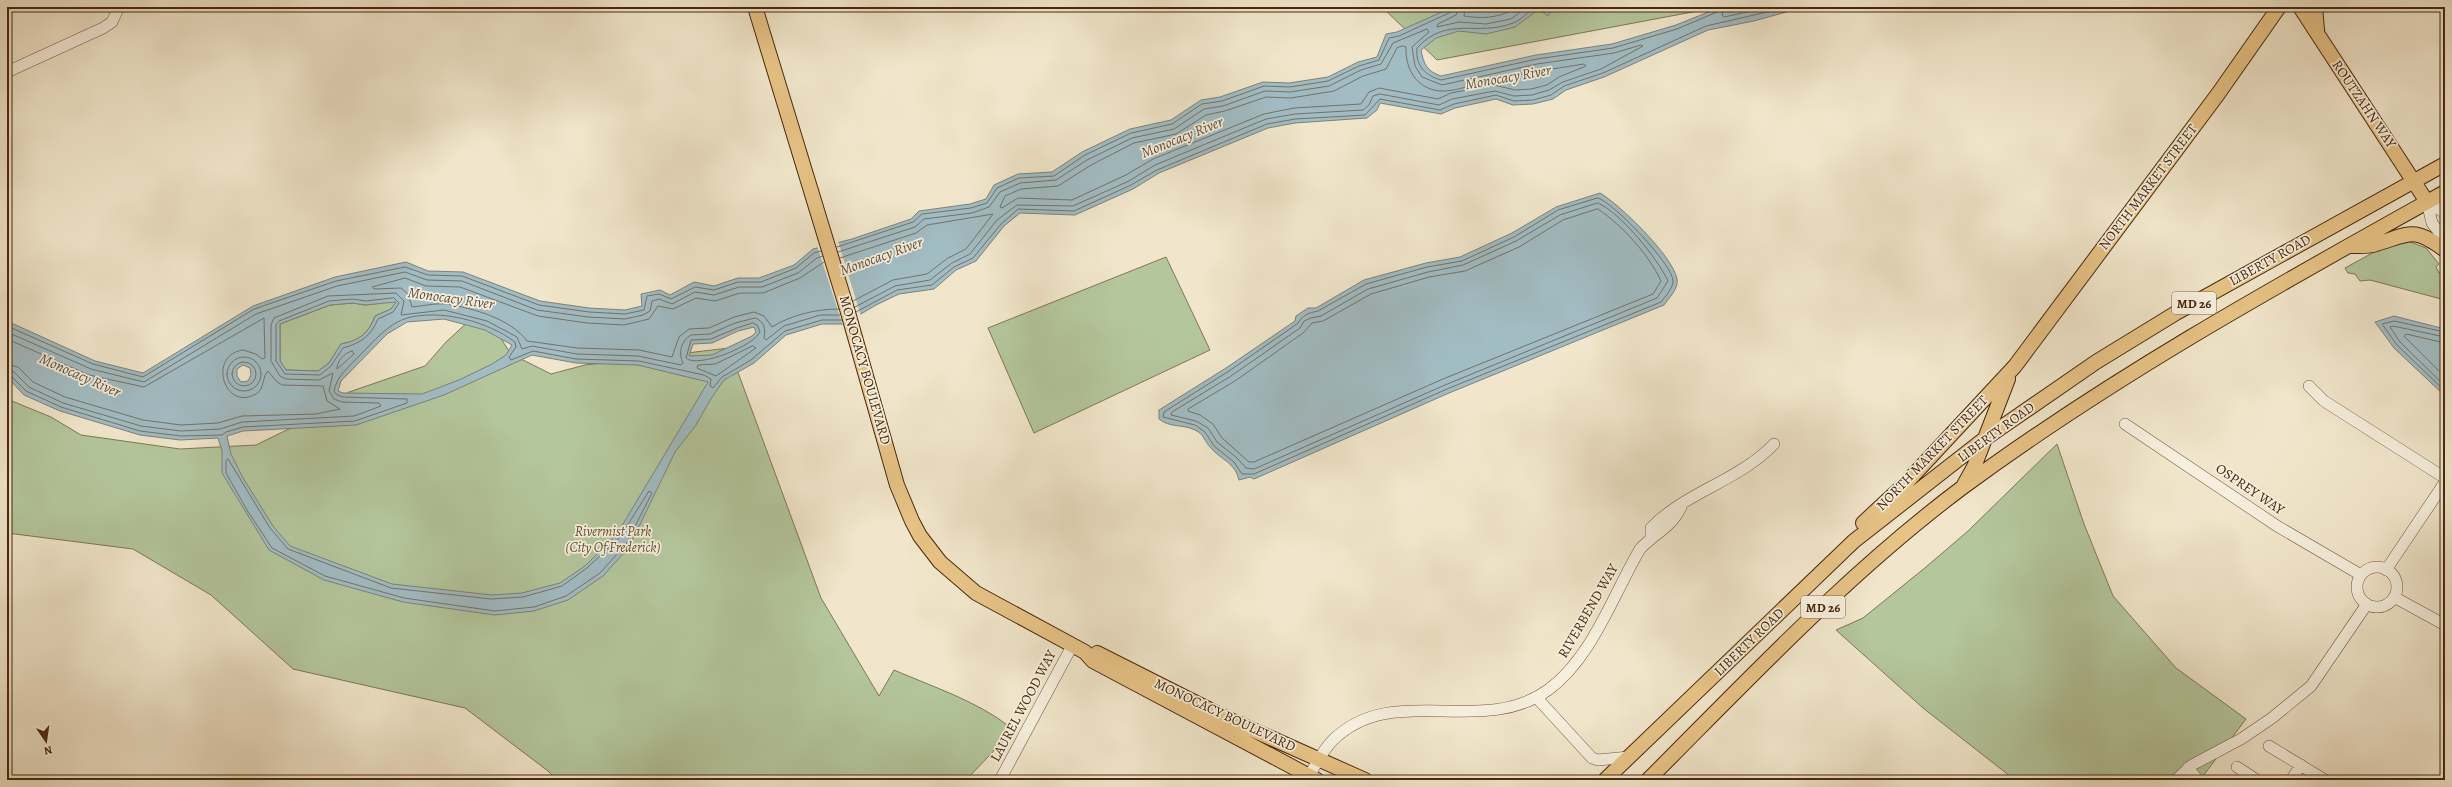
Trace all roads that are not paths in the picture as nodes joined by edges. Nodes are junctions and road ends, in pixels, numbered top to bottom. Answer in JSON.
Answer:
{"nodes":[{"id":1,"x":119,"y":7,"type":"edge"},
{"id":2,"x":755,"y":7,"type":"edge"},
{"id":3,"x":2279,"y":7,"type":"edge"},
{"id":4,"x":2300,"y":7,"type":"edge"},
{"id":5,"x":2315,"y":7,"type":"edge"},
{"id":6,"x":2317,"y":32,"type":"junction"},
{"id":7,"x":7,"y":72,"type":"edge"},
{"id":8,"x":2445,"y":164,"type":"edge"},
{"id":9,"x":2414,"y":181,"type":"junction"},
{"id":10,"x":2445,"y":192,"type":"edge"},
{"id":11,"x":2428,"y":202,"type":"junction"},
{"id":12,"x":2445,"y":213,"type":"edge"},
{"id":13,"x":2445,"y":240,"type":"edge"},
{"id":14,"x":2347,"y":246,"type":"junction"},
{"id":15,"x":2445,"y":250,"type":"edge"},
{"id":16,"x":2015,"y":366,"type":"junction"},
{"id":17,"x":2309,"y":386,"type":"dead end"},
{"id":18,"x":2124,"y":424,"type":"dead end"},
{"id":19,"x":1984,"y":440,"type":"junction"},
{"id":20,"x":1774,"y":444,"type":"dead end"},
{"id":21,"x":2445,"y":478,"type":"edge"},
{"id":22,"x":2445,"y":482,"type":"edge"},
{"id":23,"x":1962,"y":488,"type":"junction"},
{"id":24,"x":1854,"y":541,"type":"junction"},
{"id":25,"x":2386,"y":570,"type":"junction"},
{"id":26,"x":2361,"y":575,"type":"junction"},
{"id":27,"x":2394,"y":597,"type":"junction"},
{"id":28,"x":2367,"y":604,"type":"junction"},
{"id":29,"x":2445,"y":625,"type":"edge"},
{"id":30,"x":1072,"y":646,"type":"junction"},
{"id":31,"x":1085,"y":652,"type":"junction"},
{"id":32,"x":1536,"y":697,"type":"junction"},
{"id":33,"x":2269,"y":746,"type":"dead end"},
{"id":34,"x":1629,"y":757,"type":"junction"},
{"id":35,"x":1319,"y":759,"type":"junction"},
{"id":36,"x":2301,"y":765,"type":"junction"},
{"id":37,"x":2237,"y":767,"type":"dead end"},
{"id":38,"x":2188,"y":768,"type":"junction"},
{"id":39,"x":1006,"y":778,"type":"edge"},
{"id":40,"x":1313,"y":778,"type":"edge"},
{"id":41,"x":1366,"y":780,"type":"edge"},
{"id":42,"x":1605,"y":780,"type":"edge"},
{"id":43,"x":1648,"y":780,"type":"edge"},
{"id":44,"x":2176,"y":780,"type":"edge"},
{"id":45,"x":2198,"y":780,"type":"edge"},
{"id":46,"x":2257,"y":780,"type":"edge"},
{"id":47,"x":2291,"y":780,"type":"edge"},
{"id":48,"x":2326,"y":780,"type":"edge"}],
"edges":[{"from":1,"to":7,"type":"street"},
{"from":2,"to":30,"type":"main road","name":"MONOCACY BOULEVARD"},
{"from":3,"to":16,"type":"main road","name":"NORTH MARKET STREET"},
{"from":4,"to":6,"type":"main road","name":"ROUTZAHN WAY"},
{"from":5,"to":6,"type":"main road"},
{"from":6,"to":9,"type":"main road","name":"ROUTZAHN WAY"},
{"from":8,"to":9,"type":"main road","name":"LIBERTY ROAD","number":"MD 26"},
{"from":9,"to":11,"type":"main road","name":"ROUTZAHN WAY"},
{"from":9,"to":19,"type":"main road","name":"LIBERTY ROAD","number":"MD 26"},
{"from":10,"to":11,"type":"main road","name":"LIBERTY ROAD","number":"MD 26"},
{"from":11,"to":12,"type":"street"},
{"from":11,"to":13,"type":"street"},
{"from":11,"to":14,"type":"main road","name":"LIBERTY ROAD","number":"MD 26"},
{"from":14,"to":15,"type":"main road"},
{"from":14,"to":23,"type":"main road","name":"LIBERTY ROAD","number":"MD 26"},
{"from":16,"to":19,"type":"main road","name":"NORTH MARKET STREET"},
{"from":16,"to":24,"type":"main road","name":"NORTH MARKET STREET"},
{"from":17,"to":21,"type":"street"},
{"from":18,"to":26,"type":"street","name":"OSPREY WAY"},
{"from":19,"to":23,"type":"main road","name":"NORTH MARKET STREET"},
{"from":19,"to":24,"type":"main road","name":"LIBERTY ROAD","number":"MD 26"},
{"from":20,"to":32,"type":"street","name":"RIVERBEND WAY"},
{"from":22,"to":25,"type":"street"},
{"from":23,"to":43,"type":"main road","name":"LIBERTY ROAD","number":"MD 26"},
{"from":24,"to":34,"type":"main road","name":"LIBERTY ROAD","number":"MD 26"},
{"from":25,"to":26,"type":"street"},
{"from":25,"to":27,"type":"street"},
{"from":26,"to":28,"type":"street"},
{"from":27,"to":28,"type":"street"},
{"from":27,"to":29,"type":"street"},
{"from":28,"to":38,"type":"street"},
{"from":30,"to":31,"type":"main road","name":"MONOCACY BOULEVARD"},
{"from":30,"to":39,"type":"street","name":"LAUREL WOOD WAY"},
{"from":31,"to":35,"type":"main road","name":"MONOCACY BOULEVARD"},
{"from":31,"to":40,"type":"main road","name":"MONOCACY BOULEVARD"},
{"from":32,"to":34,"type":"street"},
{"from":32,"to":35,"type":"street","name":"RIVERBEND WAY"},
{"from":33,"to":36,"type":"street"},
{"from":34,"to":42,"type":"main road","name":"LIBERTY ROAD","number":"MD 26"},
{"from":35,"to":40,"type":"street","name":"RIVERBEND WAY"},
{"from":35,"to":41,"type":"main road","name":"MONOCACY BOULEVARD"},
{"from":36,"to":47,"type":"street"},
{"from":36,"to":48,"type":"street"},
{"from":37,"to":46,"type":"street"},
{"from":38,"to":44,"type":"street"},
{"from":38,"to":45,"type":"street"}]}
